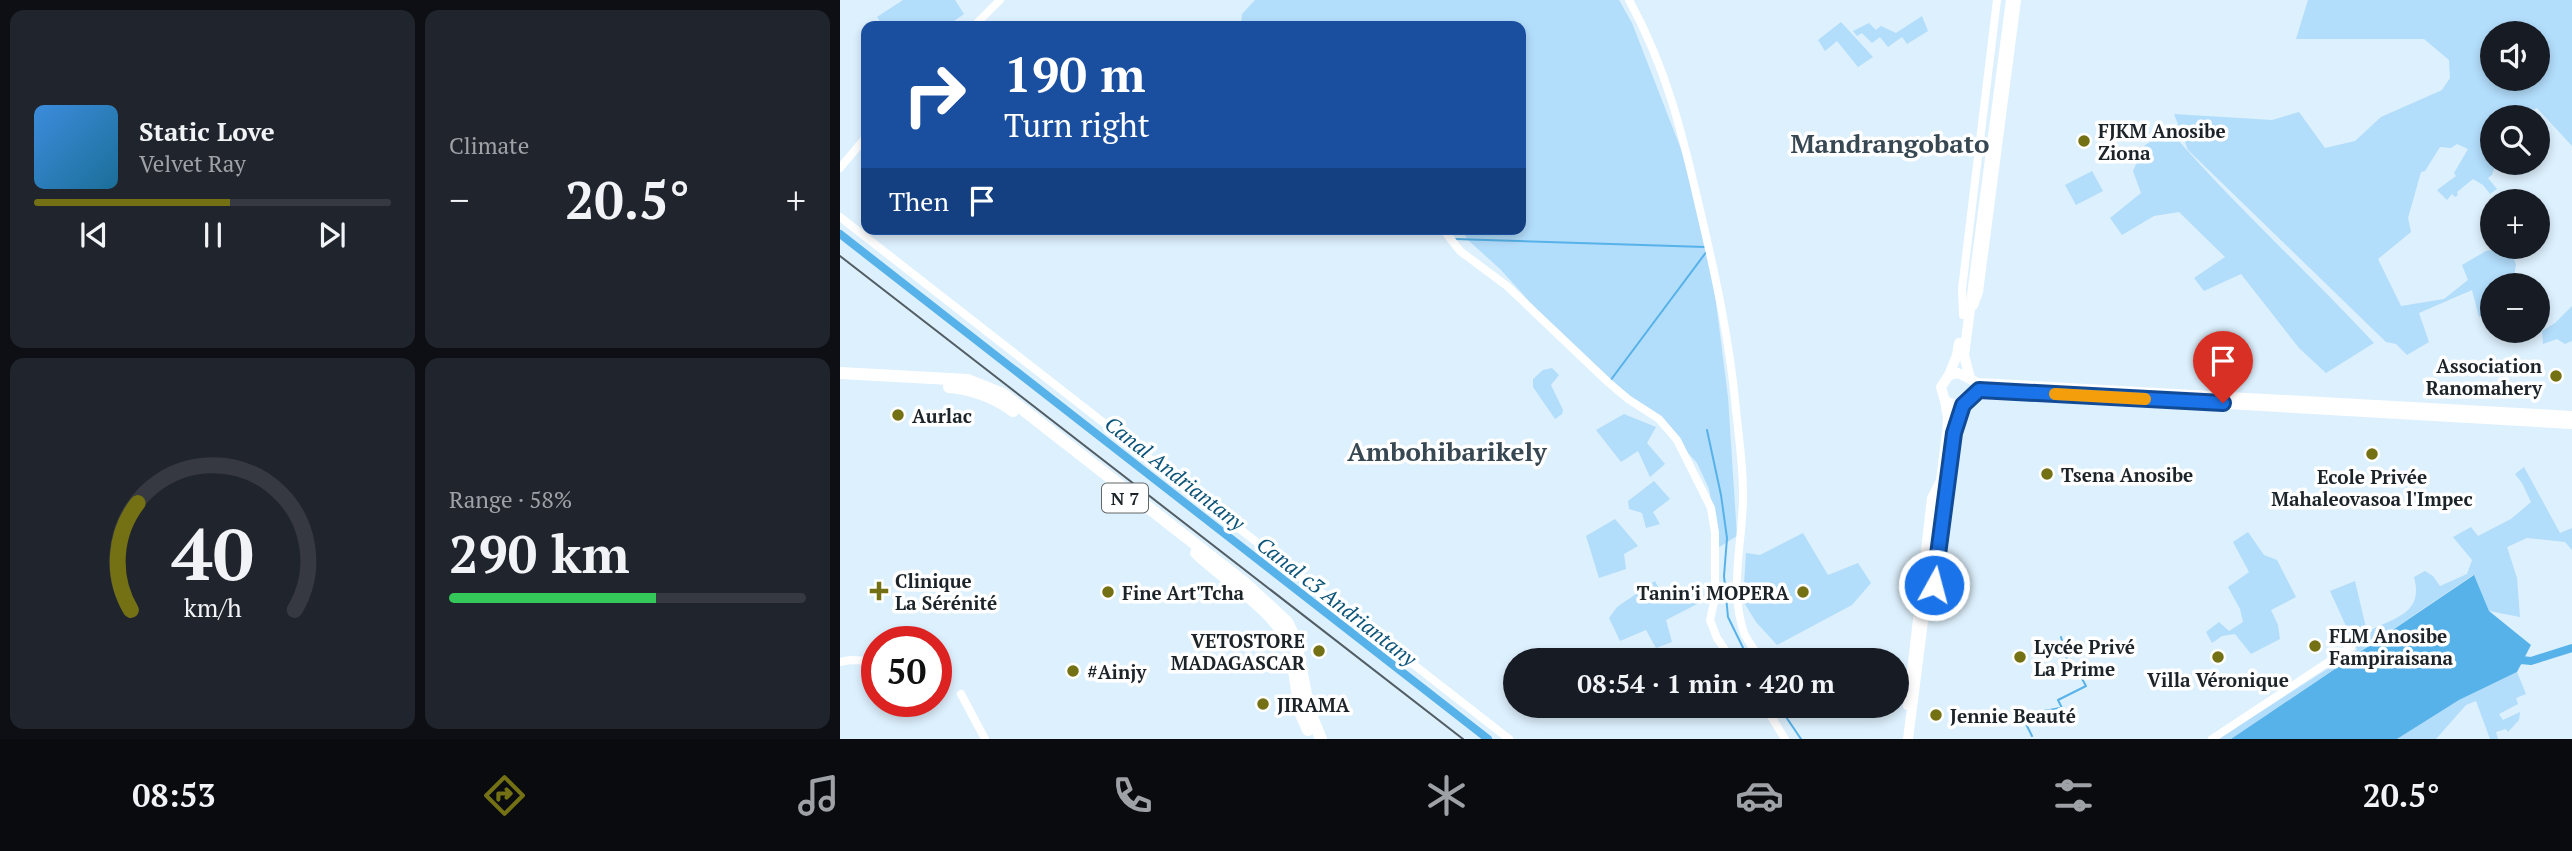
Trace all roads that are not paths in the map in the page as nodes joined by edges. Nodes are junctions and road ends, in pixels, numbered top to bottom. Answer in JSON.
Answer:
{"nodes":[{"id":1,"x":1000,"y":0,"type":"edge"},
{"id":2,"x":1629,"y":0,"type":"edge"},
{"id":3,"x":1997,"y":0,"type":"edge"},
{"id":4,"x":2004,"y":0,"type":"edge"},
{"id":5,"x":2011,"y":0,"type":"edge"},
{"id":6,"x":2017,"y":0,"type":"edge"},
{"id":7,"x":979,"y":21,"type":"edge"},
{"id":8,"x":861,"y":143,"type":"edge"},
{"id":9,"x":840,"y":167,"type":"edge"},
{"id":10,"x":840,"y":217,"type":"edge"},
{"id":11,"x":861,"y":233,"type":"edge"},
{"id":12,"x":863,"y":235,"type":"edge"},
{"id":13,"x":1448,"y":235,"type":"edge"},
{"id":14,"x":1967,"y":315,"type":"junction"},
{"id":15,"x":840,"y":373,"type":"edge"},
{"id":16,"x":1949,"y":375,"type":"junction"},
{"id":17,"x":1971,"y":380,"type":"junction"},
{"id":18,"x":840,"y":382,"type":"edge"},
{"id":19,"x":1973,"y":394,"type":"junction"},
{"id":20,"x":1945,"y":401,"type":"junction"},
{"id":21,"x":1963,"y":405,"type":"junction"},
{"id":22,"x":2572,"y":416,"type":"edge"},
{"id":23,"x":2572,"y":424,"type":"edge"},
{"id":24,"x":2351,"y":647,"type":"dead end"},
{"id":25,"x":1724,"y":648,"type":"edge"},
{"id":26,"x":1753,"y":648,"type":"edge"},
{"id":27,"x":861,"y":660,"type":"edge"},
{"id":28,"x":840,"y":662,"type":"edge"},
{"id":29,"x":961,"y":694,"type":"dead end"},
{"id":30,"x":1772,"y":718,"type":"edge"},
{"id":31,"x":985,"y":739,"type":"edge"},
{"id":32,"x":1313,"y":739,"type":"edge"},
{"id":33,"x":1321,"y":739,"type":"edge"},
{"id":34,"x":1509,"y":739,"type":"edge"},
{"id":35,"x":1785,"y":739,"type":"edge"},
{"id":36,"x":1906,"y":739,"type":"edge"},
{"id":37,"x":1914,"y":739,"type":"edge"},
{"id":38,"x":2212,"y":739,"type":"edge"}],
"edges":[{"from":1,"to":7,"type":"street"},
{"from":2,"to":26,"type":"street"},
{"from":3,"to":14,"type":"street"},
{"from":4,"to":14,"type":"main road"},
{"from":5,"to":14,"type":"main road"},
{"from":6,"to":14,"type":"street"},
{"from":8,"to":9,"type":"street"},
{"from":10,"to":11,"type":"street"},
{"from":12,"to":34,"type":"street"},
{"from":13,"to":25,"type":"street"},
{"from":14,"to":16,"type":"main road"},
{"from":14,"to":17,"type":"main road"},
{"from":15,"to":33,"type":"main road","number":"N 7"},
{"from":16,"to":17,"type":"main road"},
{"from":16,"to":20,"type":"main road"},
{"from":17,"to":19,"type":"main road"},
{"from":17,"to":22,"type":"main road"},
{"from":18,"to":32,"type":"main road","number":"N 7"},
{"from":19,"to":21,"type":"main road"},
{"from":19,"to":23,"type":"main road"},
{"from":20,"to":21,"type":"main road"},
{"from":20,"to":36,"type":"main road"},
{"from":21,"to":37,"type":"main road"},
{"from":24,"to":38,"type":"street"},
{"from":27,"to":28,"type":"street"},
{"from":29,"to":31,"type":"street"},
{"from":30,"to":35,"type":"street"}]}
